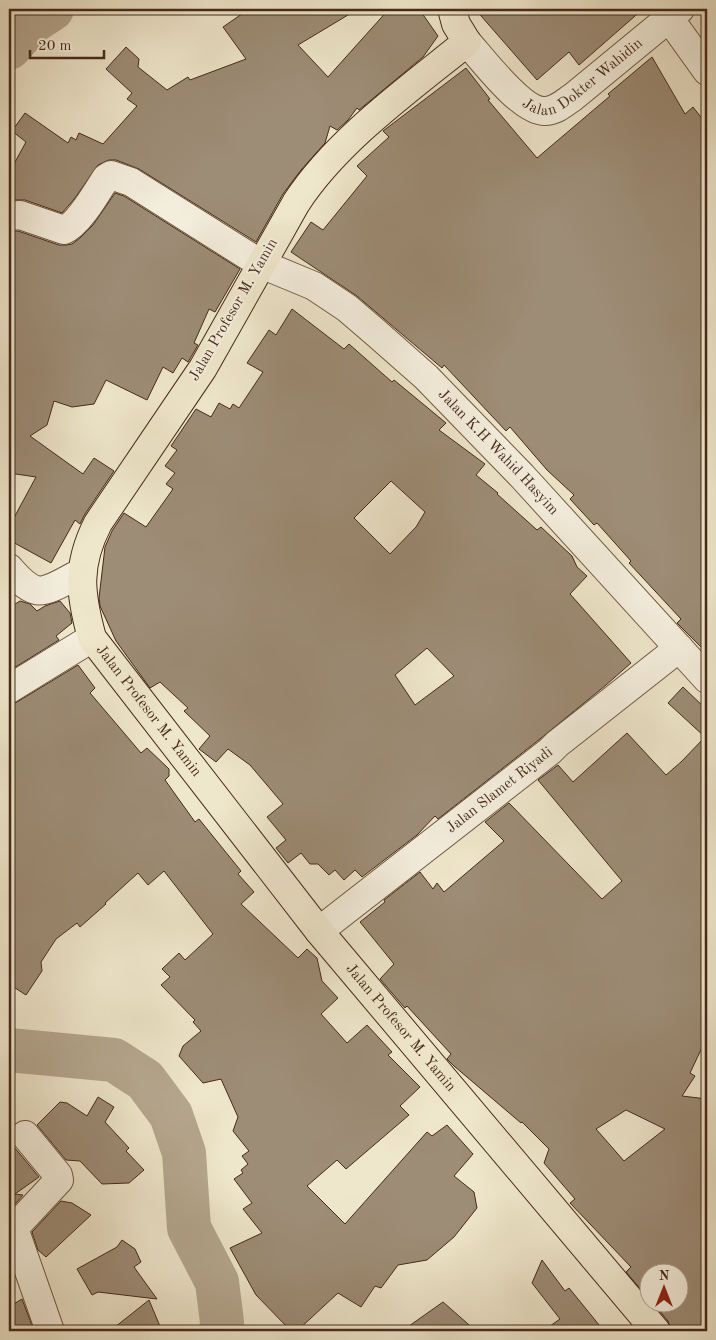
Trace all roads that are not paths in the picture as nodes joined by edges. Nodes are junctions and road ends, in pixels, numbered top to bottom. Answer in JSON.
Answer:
{"nodes":[{"id":1,"x":452,"y":9,"type":"edge"},
{"id":2,"x":675,"y":13,"type":"edge"},
{"id":3,"x":467,"y":42,"type":"junction"},
{"id":4,"x":707,"y":71,"type":"edge"},
{"id":5,"x":9,"y":216,"type":"edge"},
{"id":6,"x":260,"y":264,"type":"junction"},
{"id":7,"x":9,"y":568,"type":"edge"},
{"id":8,"x":82,"y":572,"type":"junction"},
{"id":9,"x":92,"y":638,"type":"junction"},
{"id":10,"x":679,"y":648,"type":"junction"},
{"id":11,"x":707,"y":679,"type":"edge"},
{"id":12,"x":9,"y":689,"type":"edge"},
{"id":13,"x":319,"y":931,"type":"junction"},
{"id":14,"x":25,"y":1135,"type":"dead end"},
{"id":15,"x":17,"y":1263,"type":"edge"},
{"id":16,"x":50,"y":1331,"type":"edge"},
{"id":17,"x":656,"y":1331,"type":"edge"}],
"edges":[{"from":1,"to":3,"type":"main road"},
{"from":2,"to":3,"type":"street","name":"Jalan Dokter Wahidin"},
{"from":2,"to":4,"type":"street"},
{"from":3,"to":6,"type":"main road","name":"Jalan Profesor M. Yamin"},
{"from":5,"to":6,"type":"street","name":"Jalan K.H Wahid Hasyim"},
{"from":6,"to":8,"type":"main road","name":"Jalan Profesor M. Yamin"},
{"from":6,"to":10,"type":"street","name":"Jalan K.H Wahid Hasyim"},
{"from":7,"to":8,"type":"street"},
{"from":8,"to":9,"type":"main road","name":"Jalan Profesor M. Yamin"},
{"from":9,"to":12,"type":"street"},
{"from":9,"to":13,"type":"main road","name":"Jalan Profesor M. Yamin"},
{"from":10,"to":11,"type":"street","name":"Jalan K.H Wahid Hasyim"},
{"from":10,"to":13,"type":"street","name":"Jalan Slamet Riyadi"},
{"from":13,"to":17,"type":"main road","name":"Jalan Profesor M. Yamin"},
{"from":14,"to":15,"type":"street"},
{"from":15,"to":16,"type":"street"}]}
